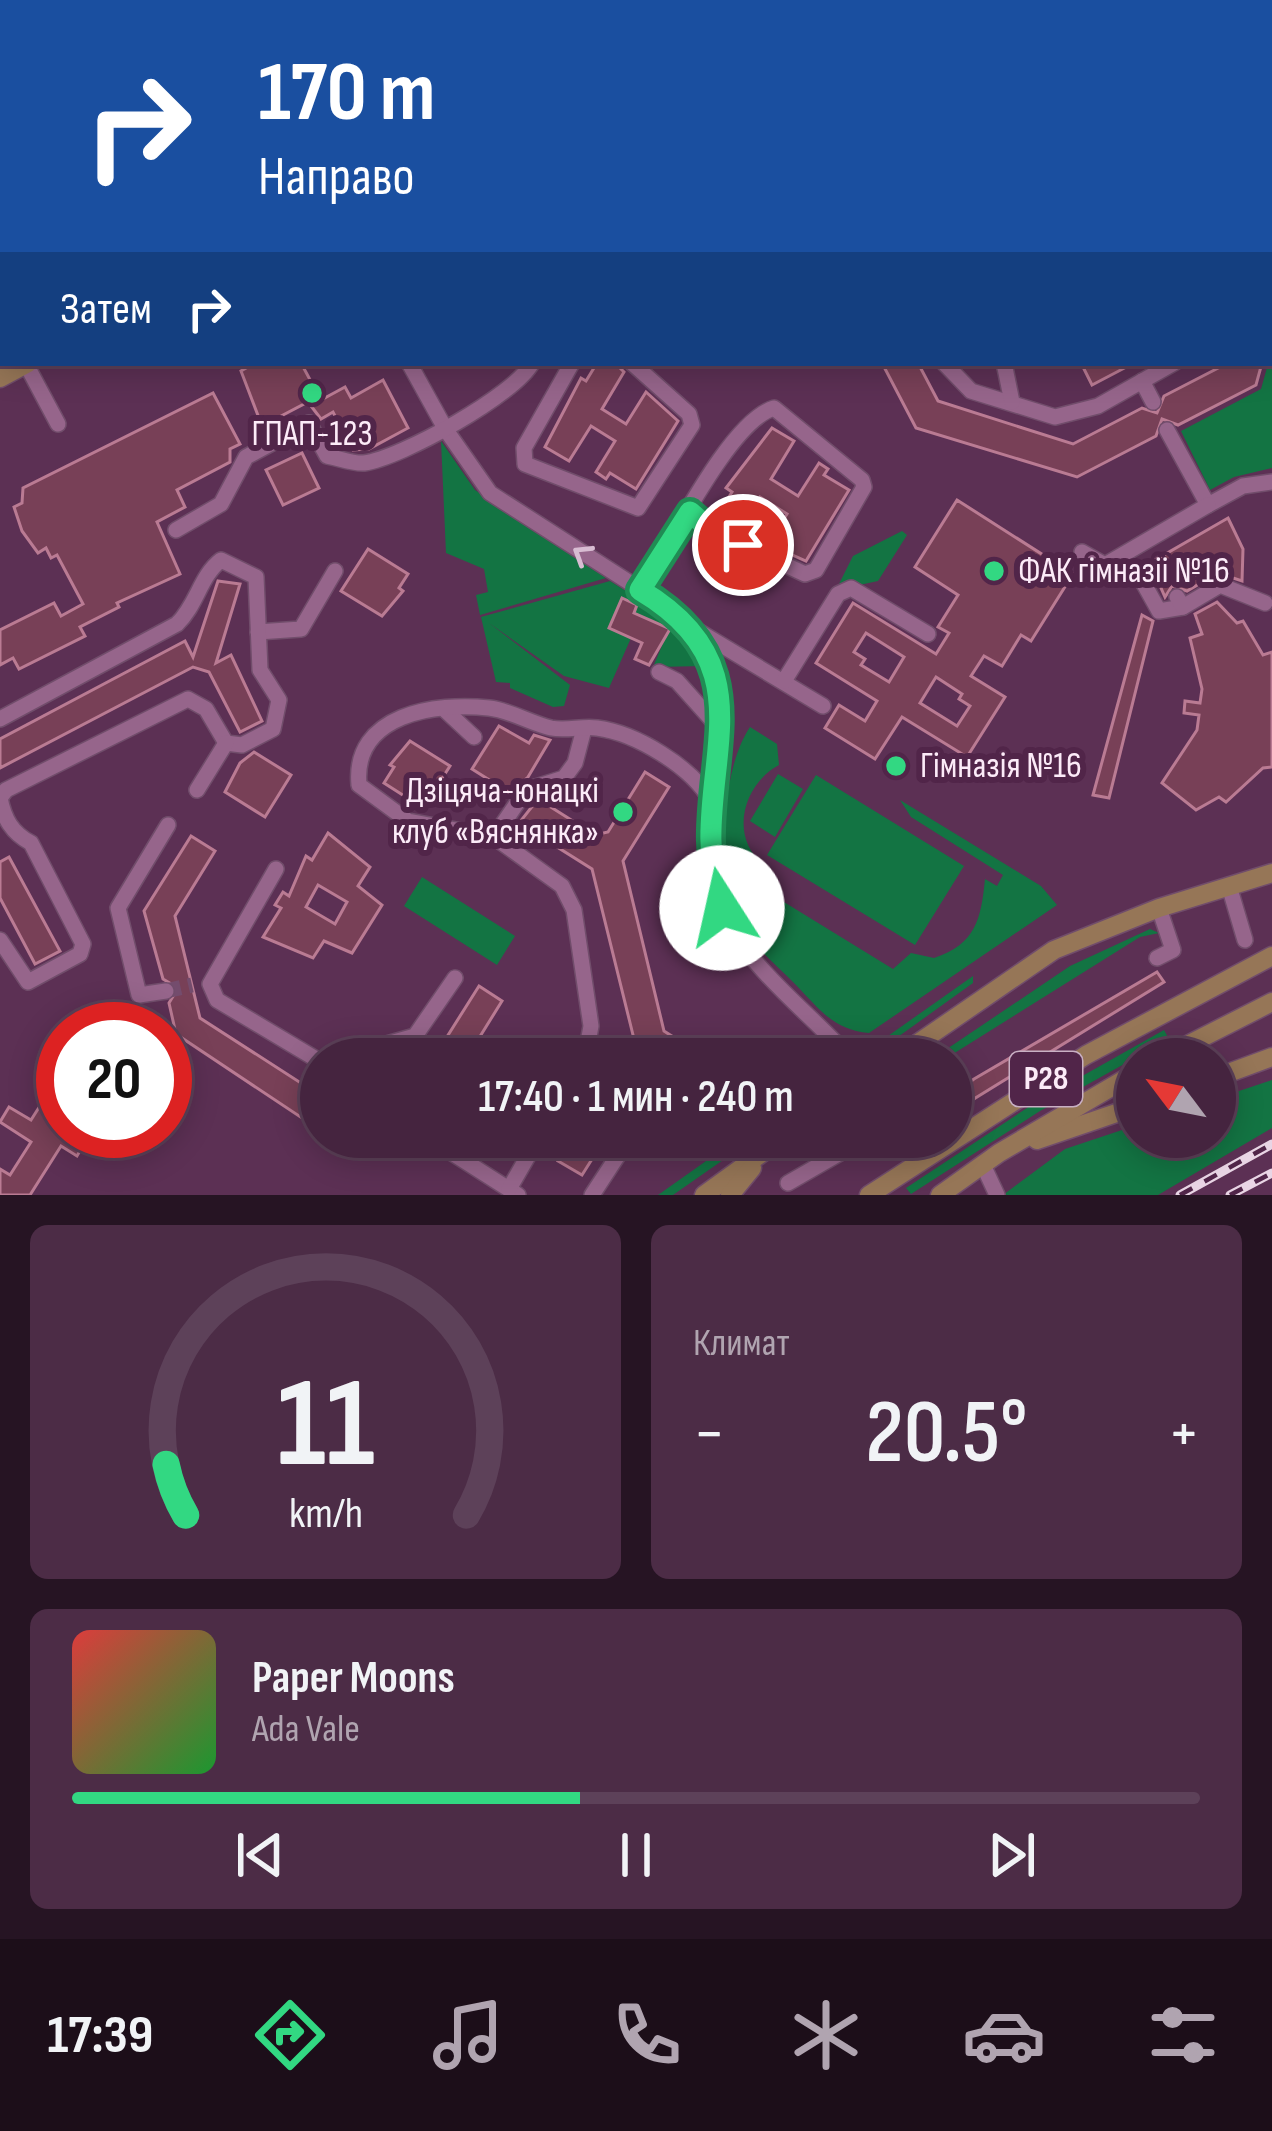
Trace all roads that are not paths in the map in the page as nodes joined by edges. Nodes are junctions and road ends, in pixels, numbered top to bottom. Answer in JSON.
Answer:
{"nodes":[{"id":1,"x":29,"y":366,"type":"edge"},
{"id":2,"x":411,"y":366,"type":"edge"},
{"id":3,"x":530,"y":366,"type":"edge"},
{"id":4,"x":570,"y":366,"type":"edge"},
{"id":5,"x":635,"y":366,"type":"edge"},
{"id":6,"x":947,"y":366,"type":"edge"},
{"id":7,"x":1005,"y":366,"type":"edge"},
{"id":8,"x":1162,"y":366,"type":"edge"},
{"id":9,"x":523,"y":379,"type":"junction"},
{"id":10,"x":1142,"y":381,"type":"junction"},
{"id":11,"x":550,"y":396,"type":"junction"},
{"id":12,"x":1012,"y":402,"type":"junction"},
{"id":13,"x":1153,"y":402,"type":"dead end"},
{"id":14,"x":58,"y":424,"type":"dead end"},
{"id":15,"x":446,"y":430,"type":"junction"},
{"id":16,"x":1168,"y":430,"type":"dead end"},
{"id":17,"x":1272,"y":482,"type":"edge"},
{"id":18,"x":1208,"y":505,"type":"junction"},
{"id":19,"x":690,"y":512,"type":"junction"},
{"id":20,"x":176,"y":530,"type":"dead end"},
{"id":21,"x":1082,"y":552,"type":"dead end"},
{"id":22,"x":335,"y":571,"type":"dead end"},
{"id":23,"x":1139,"y":575,"type":"dead end"},
{"id":24,"x":640,"y":590,"type":"junction"},
{"id":25,"x":1265,"y":603,"type":"dead end"},
{"id":26,"x":691,"y":627,"type":"junction"},
{"id":27,"x":258,"y":632,"type":"junction"},
{"id":28,"x":928,"y":634,"type":"dead end"},
{"id":29,"x":659,"y":672,"type":"dead end"},
{"id":30,"x":784,"y":681,"type":"junction"},
{"id":31,"x":823,"y":706,"type":"dead end"},
{"id":32,"x":444,"y":709,"type":"junction"},
{"id":33,"x":0,"y":719,"type":"edge"},
{"id":34,"x":584,"y":729,"type":"junction"},
{"id":35,"x":720,"y":729,"type":"junction"},
{"id":36,"x":474,"y":737,"type":"dead end"},
{"id":37,"x":226,"y":743,"type":"junction"},
{"id":38,"x":197,"y":790,"type":"dead end"},
{"id":39,"x":711,"y":801,"type":"junction"},
{"id":40,"x":168,"y":826,"type":"dead end"},
{"id":41,"x":494,"y":836,"type":"junction"},
{"id":42,"x":276,"y":869,"type":"dead end"},
{"id":43,"x":1272,"y":873,"type":"edge"},
{"id":44,"x":1229,"y":886,"type":"junction"},
{"id":45,"x":1159,"y":908,"type":"junction"},
{"id":46,"x":0,"y":940,"type":"edge"},
{"id":47,"x":1245,"y":940,"type":"dead end"},
{"id":48,"x":1272,"y":956,"type":"edge"},
{"id":49,"x":1157,"y":958,"type":"dead end"},
{"id":50,"x":455,"y":978,"type":"dead end"},
{"id":51,"x":166,"y":991,"type":"dead end"},
{"id":52,"x":1272,"y":1001,"type":"edge"},
{"id":53,"x":408,"y":1038,"type":"edge"},
{"id":54,"x":589,"y":1038,"type":"edge"},
{"id":55,"x":832,"y":1038,"type":"edge"},
{"id":56,"x":926,"y":1038,"type":"edge"},
{"id":57,"x":1198,"y":1038,"type":"edge"},
{"id":58,"x":300,"y":1049,"type":"edge"},
{"id":59,"x":1272,"y":1057,"type":"edge"},
{"id":60,"x":1236,"y":1070,"type":"edge"},
{"id":61,"x":1116,"y":1085,"type":"edge"},
{"id":62,"x":1116,"y":1114,"type":"edge"},
{"id":63,"x":460,"y":1158,"type":"edge"},
{"id":64,"x":529,"y":1158,"type":"edge"},
{"id":65,"x":616,"y":1158,"type":"edge"},
{"id":66,"x":754,"y":1158,"type":"edge"},
{"id":67,"x":760,"y":1158,"type":"edge"},
{"id":68,"x":831,"y":1158,"type":"edge"},
{"id":69,"x":991,"y":1159,"type":"junction"},
{"id":70,"x":788,"y":1183,"type":"dead end"},
{"id":71,"x":513,"y":1192,"type":"edge"},
{"id":72,"x":702,"y":1194,"type":"edge"},
{"id":73,"x":592,"y":1195,"type":"edge"},
{"id":74,"x":730,"y":1195,"type":"edge"},
{"id":75,"x":869,"y":1195,"type":"edge"},
{"id":76,"x":940,"y":1195,"type":"edge"},
{"id":77,"x":997,"y":1195,"type":"edge"}],
"edges":[{"from":1,"to":14,"type":"street"},
{"from":2,"to":15,"type":"street"},
{"from":3,"to":9,"type":"street"},
{"from":4,"to":11,"type":"street"},
{"from":5,"to":11,"type":"street"},
{"from":6,"to":12,"type":"street"},
{"from":7,"to":12,"type":"street"},
{"from":8,"to":10,"type":"street"},
{"from":9,"to":11,"type":"street"},
{"from":9,"to":15,"type":"street"},
{"from":10,"to":12,"type":"street"},
{"from":10,"to":13,"type":"street"},
{"from":15,"to":20,"type":"street"},
{"from":24,"to":15,"type":"street","one_way":true},
{"from":16,"to":18,"type":"street"},
{"from":17,"to":18,"type":"street"},
{"from":18,"to":21,"type":"street"},
{"from":19,"to":19,"type":"street"},
{"from":19,"to":24,"type":"street"},
{"from":22,"to":27,"type":"street"},
{"from":23,"to":25,"type":"street"},
{"from":24,"to":26,"type":"street"},
{"from":26,"to":30,"type":"street"},
{"from":26,"to":35,"type":"street"},
{"from":27,"to":33,"type":"street"},
{"from":27,"to":37,"type":"street"},
{"from":28,"to":30,"type":"street"},
{"from":29,"to":35,"type":"street"},
{"from":30,"to":31,"type":"street"},
{"from":32,"to":34,"type":"street"},
{"from":32,"to":36,"type":"street"},
{"from":32,"to":41,"type":"street"},
{"from":34,"to":39,"type":"street"},
{"from":34,"to":41,"type":"street"},
{"from":35,"to":39,"type":"street"},
{"from":37,"to":38,"type":"street"},
{"from":37,"to":46,"type":"street"},
{"from":39,"to":55,"type":"street"},
{"from":40,"to":51,"type":"street"},
{"from":41,"to":54,"type":"street"},
{"from":42,"to":58,"type":"street"},
{"from":43,"to":44,"type":"main road"},
{"from":44,"to":45,"type":"main road"},
{"from":44,"to":47,"type":"street"},
{"from":45,"to":49,"type":"street"},
{"from":45,"to":56,"type":"main road"},
{"from":48,"to":75,"type":"main road","number":"Р28"},
{"from":50,"to":53,"type":"street"},
{"from":52,"to":57,"type":"main road"},
{"from":59,"to":60,"type":"main road"},
{"from":61,"to":69,"type":"main road","number":"Р28"},
{"from":62,"to":69,"type":"main road"},
{"from":63,"to":71,"type":"street"},
{"from":64,"to":71,"type":"street"},
{"from":65,"to":73,"type":"street"},
{"from":66,"to":72,"type":"main road"},
{"from":67,"to":74,"type":"main road"},
{"from":68,"to":70,"type":"street"},
{"from":69,"to":76,"type":"main road","number":"Р28"},
{"from":69,"to":77,"type":"street"}]}
